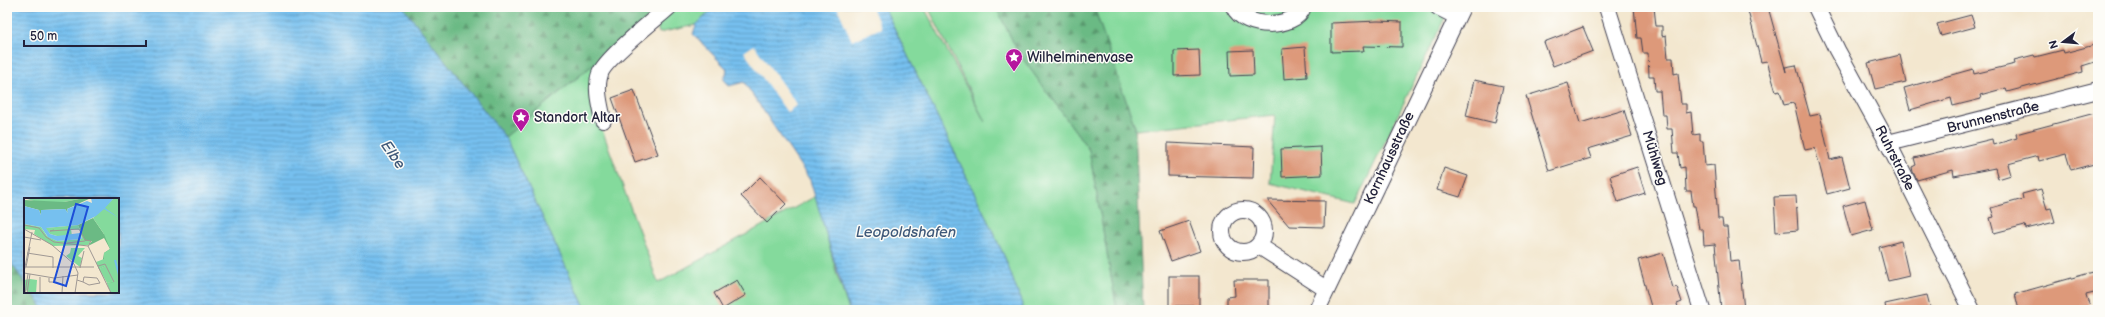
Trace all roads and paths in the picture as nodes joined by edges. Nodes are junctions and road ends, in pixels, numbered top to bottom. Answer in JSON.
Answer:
{"nodes":[{"id":1,"x":669,"y":7,"type":"edge"},
{"id":2,"x":1234,"y":7,"type":"edge"},
{"id":3,"x":1304,"y":7,"type":"edge"},
{"id":4,"x":1438,"y":7,"type":"edge"},
{"id":5,"x":1607,"y":7,"type":"edge"},
{"id":6,"x":1816,"y":7,"type":"edge"},
{"id":7,"x":1459,"y":12,"type":"edge"},
{"id":8,"x":2098,"y":90,"type":"edge"},
{"id":9,"x":603,"y":120,"type":"dead end"},
{"id":10,"x":1888,"y":143,"type":"junction"},
{"id":11,"x":1259,"y":246,"type":"dead end"},
{"id":12,"x":1326,"y":289,"type":"junction"},
{"id":13,"x":1316,"y":310,"type":"edge"},
{"id":14,"x":1702,"y":310,"type":"edge"},
{"id":15,"x":1972,"y":310,"type":"edge"}],
"edges":[{"from":1,"to":9,"type":"street"},
{"from":2,"to":3,"type":"street"},
{"from":4,"to":7,"type":"street"},
{"from":5,"to":14,"type":"street","name":"Mühlweg"},
{"from":6,"to":10,"type":"street","name":"Ruhrstraße"},
{"from":7,"to":12,"type":"street","name":"Kornhausstraße"},
{"from":8,"to":10,"type":"street","name":"Brunnenstraße"},
{"from":10,"to":15,"type":"street","name":"Ruhrstraße"},
{"from":11,"to":12,"type":"street"},
{"from":12,"to":13,"type":"street","name":"Kornhausstraße"}]}
